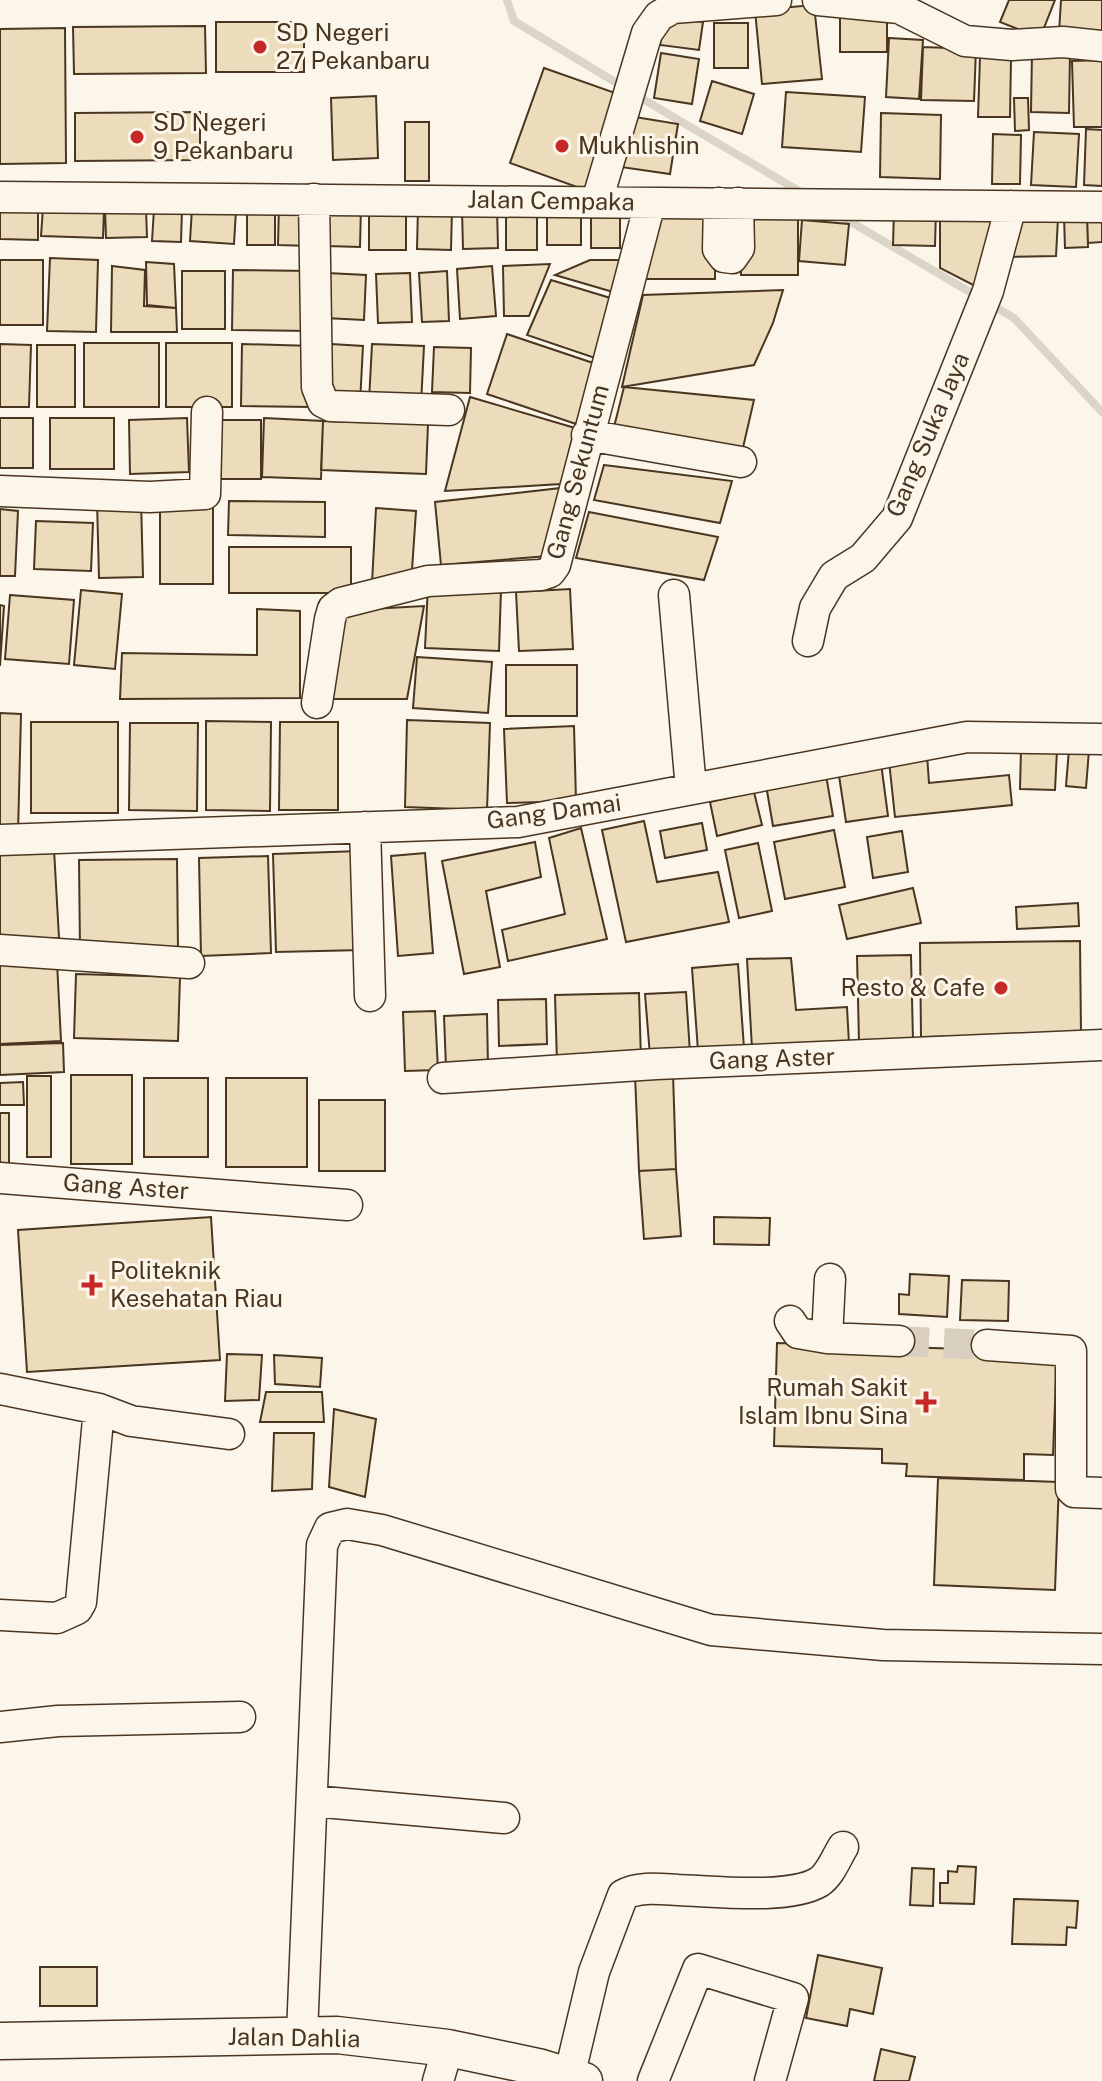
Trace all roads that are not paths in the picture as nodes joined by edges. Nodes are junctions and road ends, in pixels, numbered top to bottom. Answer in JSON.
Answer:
{"nodes":[{"id":1,"x":776,"y":0,"type":"edge"},
{"id":2,"x":818,"y":0,"type":"edge"},
{"id":3,"x":1102,"y":46,"type":"edge"},
{"id":4,"x":0,"y":197,"type":"edge"},
{"id":5,"x":314,"y":199,"type":"junction"},
{"id":6,"x":597,"y":201,"type":"junction"},
{"id":7,"x":650,"y":203,"type":"junction"},
{"id":8,"x":1011,"y":206,"type":"junction"},
{"id":9,"x":1102,"y":207,"type":"edge"},
{"id":10,"x":449,"y":410,"type":"dead end"},
{"id":11,"x":207,"y":412,"type":"dead end"},
{"id":12,"x":587,"y":435,"type":"junction"},
{"id":13,"x":741,"y":462,"type":"dead end"},
{"id":14,"x":0,"y":491,"type":"edge"},
{"id":15,"x":674,"y":595,"type":"dead end"},
{"id":16,"x":808,"y":641,"type":"dead end"},
{"id":17,"x":317,"y":703,"type":"dead end"},
{"id":18,"x":1102,"y":739,"type":"edge"},
{"id":19,"x":691,"y":789,"type":"junction"},
{"id":20,"x":365,"y":827,"type":"junction"},
{"id":21,"x":0,"y":840,"type":"edge"},
{"id":22,"x":0,"y":950,"type":"edge"},
{"id":23,"x":189,"y":963,"type":"dead end"},
{"id":24,"x":370,"y":996,"type":"dead end"},
{"id":25,"x":1102,"y":1045,"type":"edge"},
{"id":26,"x":443,"y":1078,"type":"dead end"},
{"id":27,"x":0,"y":1178,"type":"edge"},
{"id":28,"x":347,"y":1205,"type":"dead end"},
{"id":29,"x":830,"y":1279,"type":"dead end"},
{"id":30,"x":790,"y":1321,"type":"dead end"},
{"id":31,"x":827,"y":1338,"type":"junction"},
{"id":32,"x":899,"y":1341,"type":"tunnel mouth"},
{"id":33,"x":987,"y":1345,"type":"tunnel mouth"},
{"id":34,"x":0,"y":1389,"type":"edge"},
{"id":35,"x":99,"y":1409,"type":"junction"},
{"id":36,"x":229,"y":1434,"type":"dead end"},
{"id":37,"x":1102,"y":1493,"type":"edge"},
{"id":38,"x":0,"y":1615,"type":"edge"},
{"id":39,"x":1102,"y":1649,"type":"edge"},
{"id":40,"x":240,"y":1717,"type":"dead end"},
{"id":41,"x":0,"y":1727,"type":"edge"},
{"id":42,"x":312,"y":1801,"type":"junction"},
{"id":43,"x":504,"y":1818,"type":"dead end"},
{"id":44,"x":843,"y":1847,"type":"dead end"},
{"id":45,"x":302,"y":2034,"type":"junction"},
{"id":46,"x":0,"y":2041,"type":"edge"},
{"id":47,"x":443,"y":2064,"type":"edge"},
{"id":48,"x":576,"y":2079,"type":"edge"},
{"id":49,"x":653,"y":2081,"type":"edge"},
{"id":50,"x":770,"y":2081,"type":"edge"}],
"edges":[{"from":1,"to":6,"type":"street"},
{"from":2,"to":3,"type":"street"},
{"from":4,"to":5,"type":"street","name":"Jalan Cempaka"},
{"from":5,"to":6,"type":"street","name":"Jalan Cempaka"},
{"from":5,"to":10,"type":"street"},
{"from":6,"to":7,"type":"street","name":"Jalan Cempaka"},
{"from":7,"to":8,"type":"street","name":"Jalan Cempaka"},
{"from":7,"to":12,"type":"street","name":"Gang Sekuntum"},
{"from":8,"to":9,"type":"street","name":"Jalan Cempaka"},
{"from":8,"to":16,"type":"street","name":"Gang Suka Jaya"},
{"from":11,"to":14,"type":"street"},
{"from":12,"to":13,"type":"street"},
{"from":12,"to":17,"type":"street","name":"Gang Sekuntum"},
{"from":15,"to":19,"type":"street"},
{"from":18,"to":19,"type":"street","name":"Gang Damai"},
{"from":19,"to":20,"type":"street","name":"Gang Damai"},
{"from":20,"to":21,"type":"street","name":"Gang Damai"},
{"from":20,"to":24,"type":"street"},
{"from":22,"to":23,"type":"street"},
{"from":25,"to":26,"type":"street","name":"Gang Aster"},
{"from":27,"to":28,"type":"street","name":"Gang Aster"},
{"from":29,"to":31,"type":"street"},
{"from":30,"to":31,"type":"street"},
{"from":31,"to":32,"type":"street"},
{"from":33,"to":37,"type":"street"},
{"from":34,"to":35,"type":"street"},
{"from":35,"to":36,"type":"street"},
{"from":35,"to":38,"type":"street"},
{"from":39,"to":42,"type":"street"},
{"from":40,"to":41,"type":"street"},
{"from":42,"to":43,"type":"street"},
{"from":42,"to":45,"type":"street"},
{"from":44,"to":48,"type":"street"},
{"from":45,"to":46,"type":"main road","name":"Jalan Dahlia"},
{"from":45,"to":47,"type":"main road","name":"Jalan Dahlia"},
{"from":47,"to":48,"type":"main road","name":"Jalan Dahlia"},
{"from":49,"to":50,"type":"street"}]}
